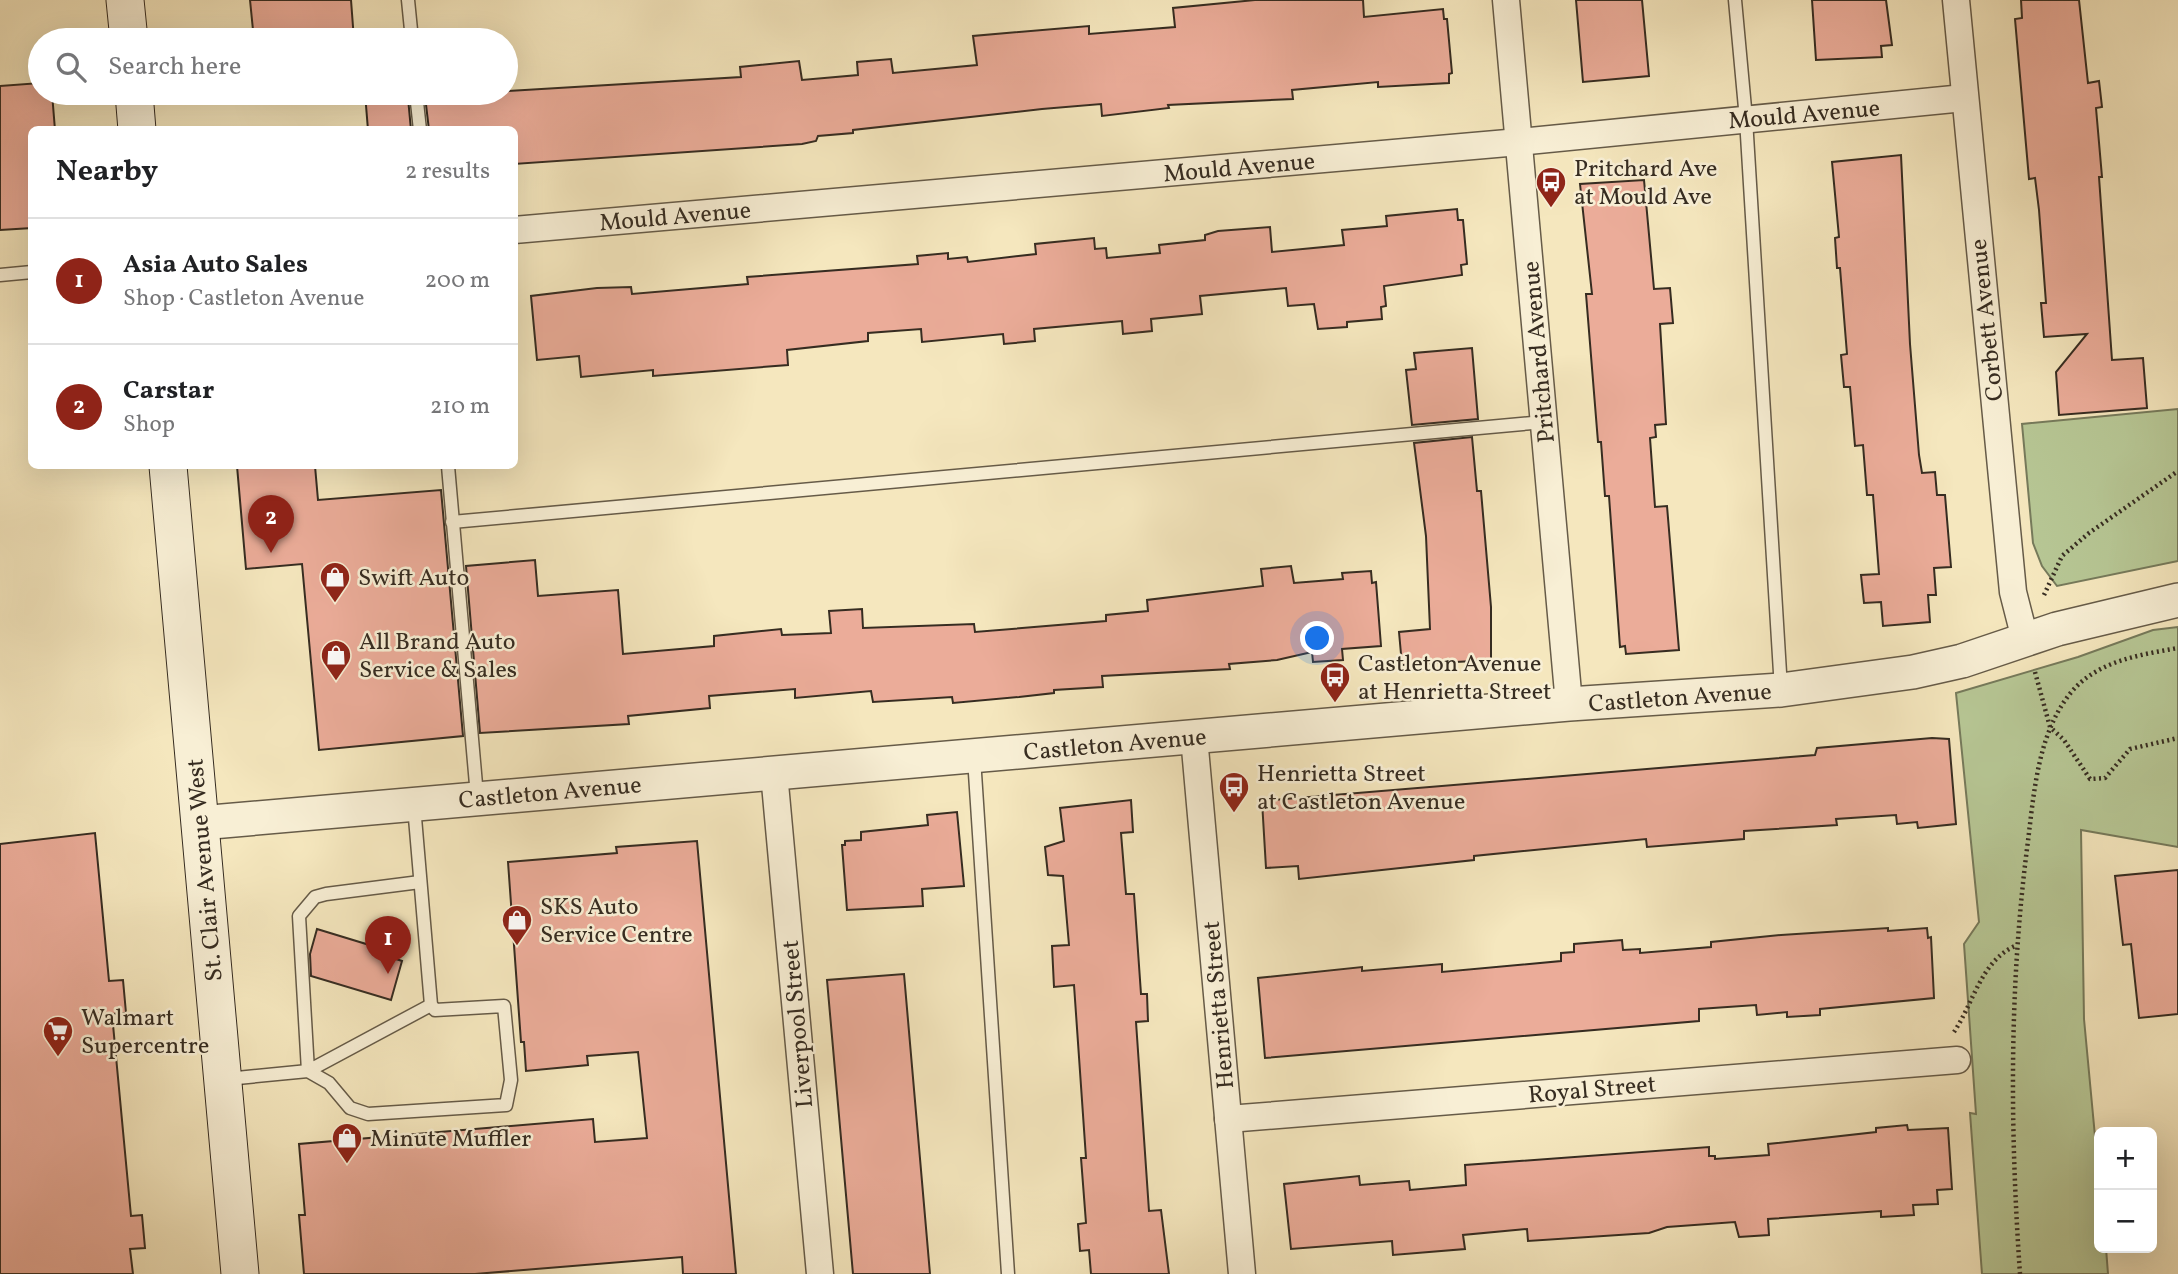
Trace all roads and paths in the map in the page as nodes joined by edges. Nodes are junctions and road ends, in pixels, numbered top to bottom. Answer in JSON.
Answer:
{"nodes":[{"id":1,"x":125,"y":0,"type":"edge"},
{"id":2,"x":408,"y":0,"type":"edge"},
{"id":3,"x":1506,"y":0,"type":"edge"},
{"id":4,"x":1735,"y":0,"type":"edge"},
{"id":5,"x":1956,"y":0,"type":"edge"},
{"id":6,"x":128,"y":28,"type":"edge"},
{"id":7,"x":411,"y":28,"type":"edge"},
{"id":8,"x":1964,"y":99,"type":"junction"},
{"id":9,"x":135,"y":105,"type":"edge"},
{"id":10,"x":417,"y":105,"type":"edge"},
{"id":11,"x":1746,"y":119,"type":"junction"},
{"id":12,"x":137,"y":126,"type":"edge"},
{"id":13,"x":420,"y":126,"type":"edge"},
{"id":14,"x":1519,"y":142,"type":"junction"},
{"id":15,"x":518,"y":230,"type":"edge"},
{"id":16,"x":28,"y":272,"type":"edge"},
{"id":17,"x":0,"y":275,"type":"edge"},
{"id":18,"x":1544,"y":422,"type":"junction"},
{"id":19,"x":168,"y":469,"type":"edge"},
{"id":20,"x":448,"y":469,"type":"edge"},
{"id":21,"x":2178,"y":471,"type":"edge"},
{"id":22,"x":452,"y":522,"type":"junction"},
{"id":23,"x":2178,"y":600,"type":"edge"},
{"id":24,"x":2025,"y":639,"type":"junction"},
{"id":25,"x":2178,"y":648,"type":"edge"},
{"id":26,"x":1781,"y":690,"type":"junction"},
{"id":27,"x":1569,"y":704,"type":"junction"},
{"id":28,"x":2050,"y":727,"type":"junction"},
{"id":29,"x":1194,"y":737,"type":"junction"},
{"id":30,"x":2178,"y":738,"type":"edge"},
{"id":31,"x":974,"y":757,"type":"junction"},
{"id":32,"x":774,"y":773,"type":"junction"},
{"id":33,"x":477,"y":798,"type":"junction"},
{"id":34,"x":414,"y":804,"type":"junction"},
{"id":35,"x":200,"y":823,"type":"junction"},
{"id":36,"x":420,"y":882,"type":"junction"},
{"id":37,"x":2015,"y":946,"type":"junction"},
{"id":38,"x":431,"y":1005,"type":"junction"},
{"id":39,"x":1953,"y":1051,"type":"joint"},
{"id":40,"x":308,"y":1071,"type":"junction"},
{"id":41,"x":223,"y":1079,"type":"junction"},
{"id":42,"x":1228,"y":1119,"type":"junction"},
{"id":43,"x":240,"y":1274,"type":"edge"},
{"id":44,"x":820,"y":1274,"type":"edge"},
{"id":45,"x":1008,"y":1274,"type":"edge"},
{"id":46,"x":1242,"y":1274,"type":"edge"},
{"id":47,"x":2020,"y":1274,"type":"edge"}],
"edges":[{"from":1,"to":6,"type":"main road"},
{"from":2,"to":7,"type":"lane"},
{"from":3,"to":14,"type":"street","name":"Pritchard Avenue"},
{"from":4,"to":11,"type":"lane"},
{"from":5,"to":8,"type":"street","name":"Corbett Avenue"},
{"from":8,"to":11,"type":"street","name":"Mould Avenue"},
{"from":8,"to":24,"type":"street","name":"Corbett Avenue"},
{"from":9,"to":12,"type":"main road"},
{"from":10,"to":13,"type":"lane"},
{"from":11,"to":14,"type":"street","name":"Mould Avenue"},
{"from":11,"to":26,"type":"lane"},
{"from":14,"to":15,"type":"street","name":"Mould Avenue"},
{"from":14,"to":18,"type":"street","name":"Pritchard Avenue"},
{"from":16,"to":17,"type":"lane"},
{"from":18,"to":22,"type":"lane"},
{"from":18,"to":27,"type":"street","name":"Pritchard Avenue"},
{"from":19,"to":35,"type":"main road","name":"St. Clair Avenue West"},
{"from":20,"to":22,"type":"lane"},
{"from":21,"to":24,"type":"path"},
{"from":22,"to":33,"type":"lane"},
{"from":23,"to":24,"type":"street","name":"Castleton Avenue"},
{"from":24,"to":26,"type":"street","name":"Castleton Avenue"},
{"from":24,"to":28,"type":"path"},
{"from":25,"to":28,"type":"path"},
{"from":26,"to":27,"type":"street","name":"Castleton Avenue"},
{"from":27,"to":29,"type":"street","name":"Castleton Avenue"},
{"from":28,"to":30,"type":"path"},
{"from":28,"to":37,"type":"path"},
{"from":29,"to":31,"type":"street","name":"Castleton Avenue"},
{"from":29,"to":42,"type":"street","name":"Henrietta Street"},
{"from":31,"to":32,"type":"street","name":"Castleton Avenue"},
{"from":31,"to":45,"type":"lane"},
{"from":32,"to":33,"type":"street","name":"Castleton Avenue"},
{"from":32,"to":44,"type":"street","name":"Liverpool Street"},
{"from":33,"to":34,"type":"street","name":"Castleton Avenue"},
{"from":34,"to":35,"type":"street","name":"Castleton Avenue"},
{"from":34,"to":36,"type":"lane"},
{"from":35,"to":41,"type":"main road","name":"St. Clair Avenue West"},
{"from":36,"to":38,"type":"lane"},
{"from":36,"to":40,"type":"lane"},
{"from":37,"to":39,"type":"path"},
{"from":37,"to":47,"type":"path"},
{"from":38,"to":40,"type":"lane"},
{"from":38,"to":40,"type":"lane"},
{"from":39,"to":42,"type":"street","name":"Royal Street"},
{"from":40,"to":41,"type":"lane"},
{"from":41,"to":43,"type":"main road","name":"St. Clair Avenue West"},
{"from":42,"to":46,"type":"street","name":"Henrietta Street"}]}
